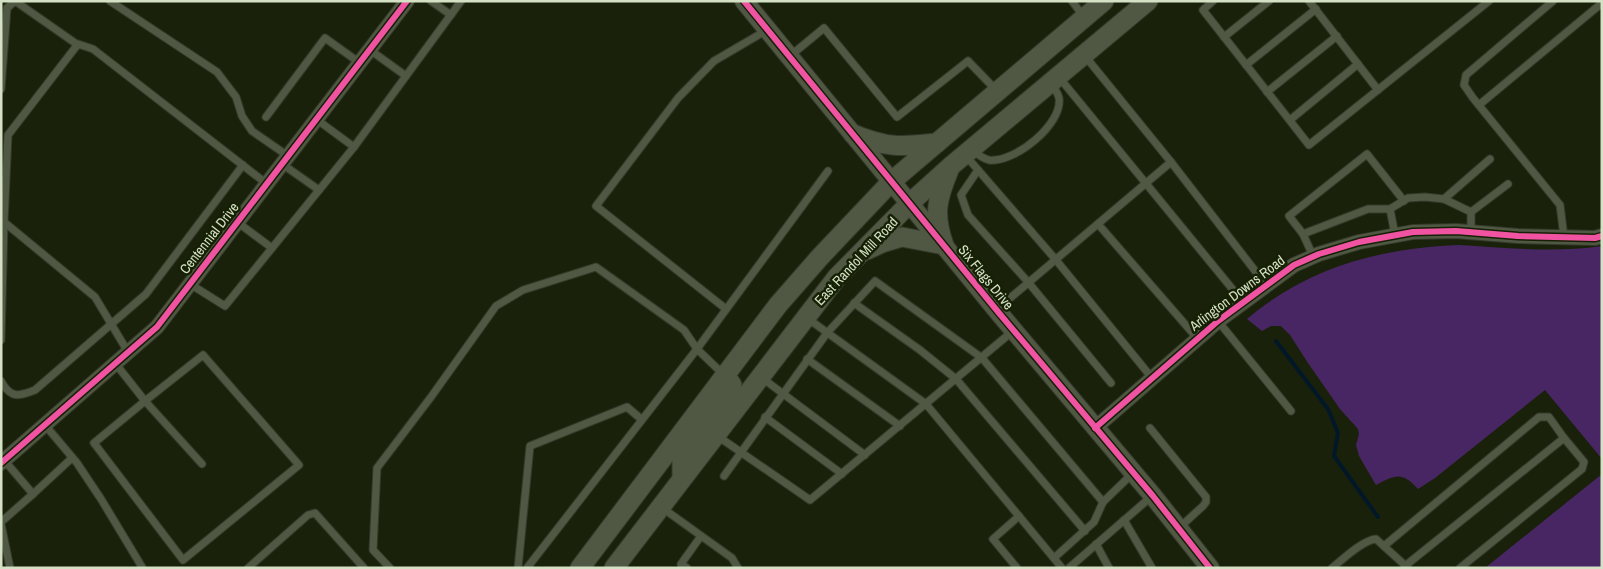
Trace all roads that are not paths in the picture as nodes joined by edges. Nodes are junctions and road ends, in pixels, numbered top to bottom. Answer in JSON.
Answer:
{"nodes":[{"id":1,"x":15,"y":1,"type":"edge"},
{"id":2,"x":110,"y":1,"type":"edge"},
{"id":3,"x":407,"y":1,"type":"edge"},
{"id":4,"x":431,"y":1,"type":"edge"},
{"id":5,"x":461,"y":1,"type":"edge"},
{"id":6,"x":744,"y":1,"type":"edge"},
{"id":7,"x":1072,"y":1,"type":"edge"},
{"id":8,"x":1104,"y":1,"type":"edge"},
{"id":9,"x":1148,"y":1,"type":"edge"},
{"id":10,"x":1213,"y":1,"type":"edge"},
{"id":11,"x":1269,"y":1,"type":"edge"},
{"id":12,"x":1309,"y":1,"type":"edge"},
{"id":13,"x":1489,"y":1,"type":"edge"},
{"id":14,"x":1553,"y":1,"type":"edge"},
{"id":15,"x":1602,"y":3,"type":"edge"},
{"id":16,"x":1316,"y":9,"type":"junction"},
{"id":17,"x":451,"y":15,"type":"junction"},
{"id":18,"x":1084,"y":18,"type":"junction"},
{"id":19,"x":767,"y":30,"type":"junction"},
{"id":20,"x":1336,"y":36,"type":"junction"},
{"id":21,"x":1224,"y":37,"type":"junction"},
{"id":22,"x":78,"y":44,"type":"junction"},
{"id":23,"x":370,"y":50,"type":"junction"},
{"id":24,"x":1083,"y":54,"type":"junction"},
{"id":25,"x":789,"y":56,"type":"junction"},
{"id":26,"x":360,"y":64,"type":"junction"},
{"id":27,"x":1358,"y":64,"type":"junction"},
{"id":28,"x":1246,"y":65,"type":"junction"},
{"id":29,"x":406,"y":76,"type":"junction"},
{"id":30,"x":1054,"y":78,"type":"junction"},
{"id":31,"x":1,"y":89,"type":"edge"},
{"id":32,"x":1378,"y":90,"type":"junction"},
{"id":33,"x":997,"y":91,"type":"junction"},
{"id":34,"x":1268,"y":92,"type":"junction"},
{"id":35,"x":1479,"y":105,"type":"junction"},
{"id":36,"x":266,"y":117,"type":"dead end"},
{"id":37,"x":316,"y":119,"type":"junction"},
{"id":38,"x":1290,"y":120,"type":"junction"},
{"id":39,"x":4,"y":133,"type":"edge"},
{"id":40,"x":853,"y":134,"type":"junction"},
{"id":41,"x":936,"y":143,"type":"junction"},
{"id":42,"x":354,"y":147,"type":"junction"},
{"id":43,"x":962,"y":157,"type":"junction"},
{"id":44,"x":1490,"y":159,"type":"dead end"},
{"id":45,"x":285,"y":160,"type":"junction"},
{"id":46,"x":1171,"y":162,"type":"junction"},
{"id":47,"x":243,"y":165,"type":"junction"},
{"id":48,"x":978,"y":170,"type":"junction"},
{"id":49,"x":828,"y":171,"type":"dead end"},
{"id":50,"x":892,"y":181,"type":"junction"},
{"id":51,"x":1146,"y":183,"type":"junction"},
{"id":52,"x":267,"y":184,"type":"junction"},
{"id":53,"x":1508,"y":184,"type":"dead end"},
{"id":54,"x":319,"y":190,"type":"junction"},
{"id":55,"x":1444,"y":198,"type":"junction"},
{"id":56,"x":1404,"y":201,"type":"junction"},
{"id":57,"x":910,"y":203,"type":"junction"},
{"id":58,"x":1390,"y":209,"type":"junction"},
{"id":59,"x":1472,"y":212,"type":"junction"},
{"id":60,"x":4,"y":222,"type":"junction"},
{"id":61,"x":237,"y":222,"type":"junction"},
{"id":62,"x":1098,"y":224,"type":"junction"},
{"id":63,"x":1470,"y":232,"type":"junction"},
{"id":64,"x":1303,"y":234,"type":"junction"},
{"id":65,"x":1395,"y":235,"type":"junction"},
{"id":66,"x":1602,"y":236,"type":"edge"},
{"id":67,"x":1564,"y":237,"type":"junction"},
{"id":68,"x":944,"y":245,"type":"junction"},
{"id":69,"x":272,"y":248,"type":"junction"},
{"id":70,"x":860,"y":254,"type":"junction"},
{"id":71,"x":1313,"y":256,"type":"junction"},
{"id":72,"x":1056,"y":260,"type":"junction"},
{"id":73,"x":1028,"y":282,"type":"junction"},
{"id":74,"x":190,"y":284,"type":"junction"},
{"id":75,"x":1266,"y":285,"type":"junction"},
{"id":76,"x":1243,"y":302,"type":"junction"},
{"id":77,"x":854,"y":304,"type":"junction"},
{"id":78,"x":726,"y":309,"type":"junction"},
{"id":79,"x":996,"y":310,"type":"junction"},
{"id":80,"x":806,"y":316,"type":"junction"},
{"id":81,"x":1218,"y":320,"type":"junction"},
{"id":82,"x":112,"y":325,"type":"junction"},
{"id":83,"x":1014,"y":331,"type":"junction"},
{"id":84,"x":827,"y":333,"type":"junction"},
{"id":85,"x":1197,"y":338,"type":"junction"},
{"id":86,"x":1,"y":340,"type":"edge"},
{"id":87,"x":697,"y":349,"type":"junction"},
{"id":88,"x":128,"y":352,"type":"junction"},
{"id":89,"x":982,"y":358,"type":"junction"},
{"id":90,"x":808,"y":360,"type":"junction"},
{"id":91,"x":116,"y":363,"type":"junction"},
{"id":92,"x":724,"y":375,"type":"junction"},
{"id":93,"x":760,"y":376,"type":"junction"},
{"id":94,"x":1152,"y":378,"type":"junction"},
{"id":95,"x":956,"y":379,"type":"junction"},
{"id":96,"x":1,"y":381,"type":"edge"},
{"id":97,"x":1111,"y":383,"type":"dead end"},
{"id":98,"x":783,"y":393,"type":"junction"},
{"id":99,"x":146,"y":401,"type":"junction"},
{"id":100,"x":926,"y":404,"type":"junction"},
{"id":101,"x":1291,"y":411,"type":"dead end"},
{"id":102,"x":765,"y":417,"type":"junction"},
{"id":103,"x":641,"y":419,"type":"junction"},
{"id":104,"x":45,"y":425,"type":"junction"},
{"id":105,"x":900,"y":426,"type":"junction"},
{"id":106,"x":1095,"y":428,"type":"junction"},
{"id":107,"x":1150,"y":428,"type":"dead end"},
{"id":108,"x":716,"y":434,"type":"junction"},
{"id":109,"x":1564,"y":438,"type":"junction"},
{"id":110,"x":740,"y":452,"type":"junction"},
{"id":111,"x":865,"y":455,"type":"junction"},
{"id":112,"x":72,"y":458,"type":"junction"},
{"id":113,"x":3,"y":462,"type":"edge"},
{"id":114,"x":202,"y":464,"type":"dead end"},
{"id":115,"x":1133,"y":473,"type":"junction"},
{"id":116,"x":842,"y":474,"type":"junction"},
{"id":117,"x":724,"y":476,"type":"dead end"},
{"id":118,"x":682,"y":479,"type":"junction"},
{"id":119,"x":32,"y":494,"type":"junction"},
{"id":120,"x":1153,"y":496,"type":"junction"},
{"id":121,"x":1103,"y":502,"type":"junction"},
{"id":122,"x":660,"y":507,"type":"junction"},
{"id":123,"x":1019,"y":516,"type":"junction"},
{"id":124,"x":1124,"y":520,"type":"junction"},
{"id":125,"x":1,"y":523,"type":"edge"},
{"id":126,"x":1178,"y":528,"type":"junction"},
{"id":127,"x":1085,"y":530,"type":"junction"},
{"id":128,"x":701,"y":536,"type":"junction"},
{"id":129,"x":1096,"y":544,"type":"junction"},
{"id":130,"x":1384,"y":546,"type":"junction"},
{"id":131,"x":1054,"y":558,"type":"junction"},
{"id":132,"x":142,"y":567,"type":"edge"},
{"id":133,"x":1406,"y":567,"type":"edge"},
{"id":134,"x":10,"y":568,"type":"edge"},
{"id":135,"x":248,"y":568,"type":"edge"},
{"id":136,"x":364,"y":568,"type":"edge"},
{"id":137,"x":390,"y":568,"type":"edge"},
{"id":138,"x":518,"y":568,"type":"edge"},
{"id":139,"x":527,"y":568,"type":"edge"},
{"id":140,"x":580,"y":568,"type":"edge"},
{"id":141,"x":614,"y":568,"type":"edge"},
{"id":142,"x":686,"y":568,"type":"edge"},
{"id":143,"x":738,"y":568,"type":"edge"},
{"id":144,"x":1017,"y":568,"type":"edge"},
{"id":145,"x":1062,"y":568,"type":"edge"},
{"id":146,"x":1069,"y":568,"type":"edge"},
{"id":147,"x":1109,"y":568,"type":"edge"},
{"id":148,"x":1152,"y":568,"type":"edge"},
{"id":149,"x":1210,"y":568,"type":"edge"},
{"id":150,"x":1332,"y":568,"type":"edge"},
{"id":151,"x":1460,"y":568,"type":"edge"}],
"edges":[{"from":1,"to":22,"type":"lane"},
{"from":1,"to":31,"type":"lane"},
{"from":2,"to":45,"type":"lane"},
{"from":3,"to":23,"type":"street","name":"Centennial Drive"},
{"from":4,"to":17,"type":"lane"},
{"from":5,"to":17,"type":"lane"},
{"from":6,"to":19,"type":"street","name":"Six Flags Drive"},
{"from":7,"to":18,"type":"lane"},
{"from":8,"to":18,"type":"main road","name":"East Randol Mill Road"},
{"from":9,"to":24,"type":"main road","name":"East Randol Mill Road"},
{"from":10,"to":21,"type":"lane"},
{"from":11,"to":21,"type":"lane"},
{"from":12,"to":16,"type":"lane"},
{"from":13,"to":32,"type":"lane"},
{"from":14,"to":35,"type":"lane"},
{"from":15,"to":35,"type":"lane"},
{"from":16,"to":20,"type":"lane"},
{"from":16,"to":28,"type":"lane"},
{"from":17,"to":29,"type":"lane"},
{"from":18,"to":33,"type":"main road","name":"East Randol Mill Road"},
{"from":19,"to":25,"type":"street","name":"Six Flags Drive"},
{"from":19,"to":78,"type":"lane"},
{"from":20,"to":27,"type":"lane"},
{"from":20,"to":34,"type":"lane"},
{"from":21,"to":28,"type":"lane"},
{"from":22,"to":39,"type":"lane"},
{"from":22,"to":47,"type":"lane"},
{"from":23,"to":26,"type":"street","name":"Centennial Drive"},
{"from":23,"to":29,"type":"lane"},
{"from":24,"to":30,"type":"main road","name":"East Randol Mill Road"},
{"from":24,"to":46,"type":"lane"},
{"from":25,"to":33,"type":"lane"},
{"from":25,"to":40,"type":"street","name":"Six Flags Drive"},
{"from":26,"to":36,"type":"lane"},
{"from":26,"to":37,"type":"street","name":"Centennial Drive"},
{"from":27,"to":32,"type":"lane"},
{"from":27,"to":38,"type":"lane"},
{"from":28,"to":34,"type":"lane"},
{"from":29,"to":42,"type":"lane"},
{"from":30,"to":43,"type":"main road","name":"East Randol Mill Road"},
{"from":30,"to":43,"type":"lane"},
{"from":30,"to":51,"type":"lane"},
{"from":32,"to":38,"type":"lane"},
{"from":33,"to":41,"type":"main road","name":"East Randol Mill Road"},
{"from":34,"to":38,"type":"lane"},
{"from":35,"to":67,"type":"lane"},
{"from":37,"to":42,"type":"lane"},
{"from":37,"to":45,"type":"street","name":"Centennial Drive"},
{"from":39,"to":60,"type":"lane"},
{"from":40,"to":41,"type":"main road"},
{"from":40,"to":50,"type":"street","name":"Six Flags Drive"},
{"from":41,"to":50,"type":"main road","name":"East Randol Mill Road"},
{"from":42,"to":54,"type":"lane"},
{"from":43,"to":48,"type":"lane"},
{"from":43,"to":57,"type":"main road","name":"East Randol Mill Road"},
{"from":43,"to":68,"type":"main road"},
{"from":44,"to":55,"type":"lane"},
{"from":45,"to":52,"type":"street","name":"Centennial Drive"},
{"from":45,"to":54,"type":"lane"},
{"from":46,"to":51,"type":"lane"},
{"from":46,"to":75,"type":"lane"},
{"from":47,"to":52,"type":"lane"},
{"from":47,"to":82,"type":"lane"},
{"from":48,"to":72,"type":"lane"},
{"from":48,"to":73,"type":"lane"},
{"from":49,"to":78,"type":"lane"},
{"from":50,"to":57,"type":"street","name":"Six Flags Drive"},
{"from":50,"to":92,"type":"main road","name":"East Randol Mill Road"},
{"from":51,"to":62,"type":"lane"},
{"from":51,"to":76,"type":"lane"},
{"from":52,"to":61,"type":"street","name":"Centennial Drive"},
{"from":53,"to":59,"type":"lane"},
{"from":54,"to":69,"type":"lane"},
{"from":55,"to":56,"type":"lane"},
{"from":55,"to":59,"type":"lane"},
{"from":56,"to":58,"type":"lane"},
{"from":56,"to":64,"type":"lane"},
{"from":57,"to":68,"type":"street","name":"Six Flags Drive"},
{"from":57,"to":70,"type":"main road","name":"East Randol Mill Road"},
{"from":58,"to":64,"type":"lane"},
{"from":58,"to":65,"type":"lane"},
{"from":59,"to":63,"type":"lane"},
{"from":60,"to":82,"type":"lane"},
{"from":60,"to":86,"type":"lane"},
{"from":61,"to":69,"type":"lane"},
{"from":61,"to":74,"type":"street","name":"Centennial Drive"},
{"from":62,"to":72,"type":"lane"},
{"from":62,"to":85,"type":"lane"},
{"from":63,"to":65,"type":"street","name":"Arlington Downs Road"},
{"from":63,"to":67,"type":"street","name":"Arlington Downs Road"},
{"from":64,"to":71,"type":"lane"},
{"from":65,"to":71,"type":"street","name":"Arlington Downs Road"},
{"from":66,"to":67,"type":"street","name":"Arlington Downs Road"},
{"from":68,"to":70,"type":"main road"},
{"from":68,"to":79,"type":"street","name":"Six Flags Drive"},
{"from":69,"to":74,"type":"lane"},
{"from":70,"to":80,"type":"main road","name":"East Randol Mill Road"},
{"from":71,"to":75,"type":"street","name":"Arlington Downs Road"},
{"from":72,"to":73,"type":"lane"},
{"from":72,"to":94,"type":"lane"},
{"from":73,"to":79,"type":"lane"},
{"from":73,"to":97,"type":"lane"},
{"from":74,"to":88,"type":"street","name":"Centennial Drive"},
{"from":75,"to":76,"type":"street","name":"Arlington Downs Road"},
{"from":76,"to":81,"type":"street","name":"Arlington Downs Road"},
{"from":77,"to":84,"type":"lane"},
{"from":77,"to":89,"type":"lane"},
{"from":77,"to":95,"type":"lane"},
{"from":78,"to":87,"type":"lane"},
{"from":79,"to":83,"type":"street","name":"Six Flags Drive"},
{"from":80,"to":84,"type":"lane"},
{"from":80,"to":93,"type":"main road","name":"East Randol Mill Road"},
{"from":81,"to":85,"type":"street","name":"Arlington Downs Road"},
{"from":81,"to":101,"type":"lane"},
{"from":82,"to":88,"type":"lane"},
{"from":82,"to":96,"type":"lane"},
{"from":83,"to":89,"type":"lane"},
{"from":83,"to":106,"type":"street","name":"Six Flags Drive"},
{"from":84,"to":90,"type":"lane"},
{"from":84,"to":100,"type":"lane"},
{"from":85,"to":94,"type":"street","name":"Arlington Downs Road"},
{"from":87,"to":92,"type":"lane"},
{"from":87,"to":103,"type":"lane"},
{"from":87,"to":137,"type":"lane"},
{"from":88,"to":91,"type":"street","name":"Centennial Drive"},
{"from":89,"to":95,"type":"lane"},
{"from":89,"to":121,"type":"lane"},
{"from":90,"to":98,"type":"lane"},
{"from":90,"to":105,"type":"lane"},
{"from":91,"to":99,"type":"lane"},
{"from":91,"to":104,"type":"street","name":"Centennial Drive"},
{"from":92,"to":118,"type":"main road"},
{"from":92,"to":140,"type":"main road","name":"East Randol Mill Road"},
{"from":93,"to":98,"type":"lane"},
{"from":93,"to":108,"type":"main road","name":"East Randol Mill Road"},
{"from":94,"to":106,"type":"street","name":"Arlington Downs Road"},
{"from":95,"to":100,"type":"lane"},
{"from":95,"to":127,"type":"lane"},
{"from":98,"to":102,"type":"lane"},
{"from":98,"to":111,"type":"lane"},
{"from":99,"to":99,"type":"lane"},
{"from":99,"to":114,"type":"lane"},
{"from":100,"to":105,"type":"lane"},
{"from":100,"to":123,"type":"lane"},
{"from":102,"to":110,"type":"lane"},
{"from":102,"to":116,"type":"lane"},
{"from":103,"to":138,"type":"lane"},
{"from":103,"to":139,"type":"lane"},
{"from":104,"to":112,"type":"lane"},
{"from":104,"to":113,"type":"street","name":"Centennial Drive"},
{"from":105,"to":111,"type":"lane"},
{"from":106,"to":115,"type":"street","name":"Six Flags Drive"},
{"from":107,"to":126,"type":"lane"},
{"from":108,"to":110,"type":"lane"},
{"from":108,"to":118,"type":"main road","name":"East Randol Mill Road"},
{"from":109,"to":130,"type":"lane"},
{"from":109,"to":133,"type":"lane"},
{"from":109,"to":151,"type":"lane"},
{"from":110,"to":116,"type":"lane"},
{"from":110,"to":117,"type":"lane"},
{"from":111,"to":116,"type":"lane"},
{"from":112,"to":119,"type":"lane"},
{"from":112,"to":132,"type":"lane"},
{"from":113,"to":119,"type":"lane"},
{"from":115,"to":120,"type":"street","name":"Six Flags Drive"},
{"from":115,"to":121,"type":"lane"},
{"from":118,"to":122,"type":"main road","name":"East Randol Mill Road"},
{"from":119,"to":125,"type":"lane"},
{"from":120,"to":124,"type":"lane"},
{"from":120,"to":126,"type":"street","name":"Six Flags Drive"},
{"from":121,"to":127,"type":"lane"},
{"from":122,"to":128,"type":"lane"},
{"from":122,"to":141,"type":"main road","name":"East Randol Mill Road"},
{"from":123,"to":131,"type":"lane"},
{"from":123,"to":144,"type":"lane"},
{"from":124,"to":129,"type":"lane"},
{"from":124,"to":148,"type":"lane"},
{"from":125,"to":134,"type":"lane"},
{"from":126,"to":149,"type":"street","name":"Six Flags Drive"},
{"from":127,"to":131,"type":"lane"},
{"from":128,"to":142,"type":"lane"},
{"from":128,"to":143,"type":"lane"},
{"from":129,"to":146,"type":"lane"},
{"from":129,"to":147,"type":"lane"},
{"from":130,"to":133,"type":"lane"},
{"from":130,"to":150,"type":"lane"},
{"from":131,"to":145,"type":"lane"},
{"from":135,"to":136,"type":"lane"}]}
